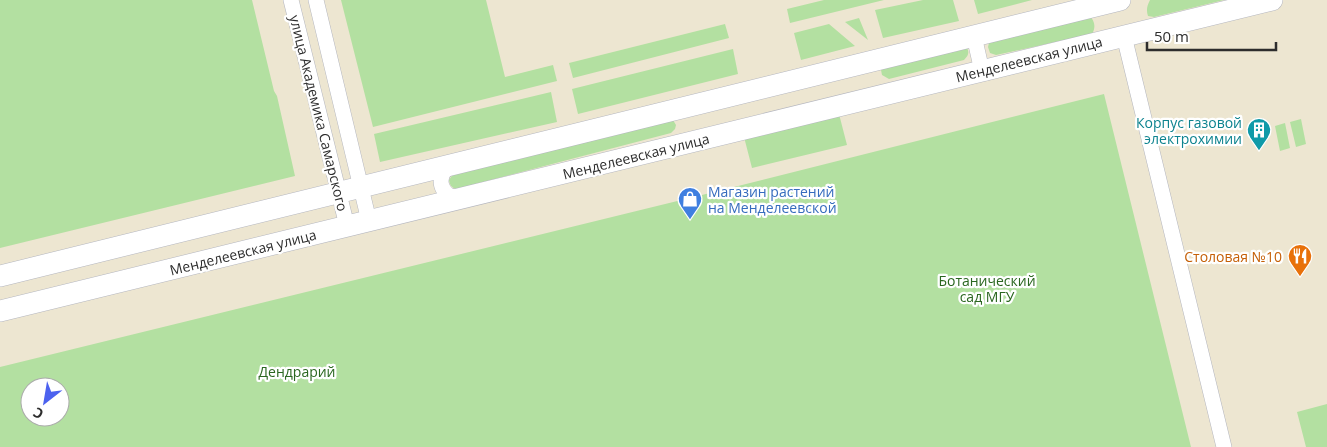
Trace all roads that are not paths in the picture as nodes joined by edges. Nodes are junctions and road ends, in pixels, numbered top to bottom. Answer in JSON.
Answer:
{"nodes":[{"id":1,"x":291,"y":0,"type":"edge"},
{"id":2,"x":316,"y":0,"type":"edge"},
{"id":3,"x":1118,"y":0,"type":"edge"},
{"id":4,"x":1272,"y":0,"type":"edge"},
{"id":5,"x":974,"y":36,"type":"junction"},
{"id":6,"x":1124,"y":36,"type":"junction"},
{"id":7,"x":982,"y":71,"type":"junction"},
{"id":8,"x":454,"y":164,"type":"junction"},
{"id":9,"x":360,"y":187,"type":"junction"},
{"id":10,"x":338,"y":192,"type":"junction"},
{"id":11,"x":462,"y":198,"type":"junction"},
{"id":12,"x":369,"y":221,"type":"junction"},
{"id":13,"x":347,"y":226,"type":"junction"},
{"id":14,"x":0,"y":276,"type":"edge"},
{"id":15,"x":0,"y":311,"type":"edge"},
{"id":16,"x":1224,"y":447,"type":"edge"}],
"edges":[{"from":1,"to":10,"type":"street","name":"улица Академика Самарского"},
{"from":2,"to":9,"type":"street","name":"улица Академика Самарского"},
{"from":3,"to":5,"type":"street"},
{"from":3,"to":6,"type":"street"},
{"from":4,"to":6,"type":"street","name":"Менделеевская улица"},
{"from":5,"to":7,"type":"street"},
{"from":5,"to":8,"type":"street"},
{"from":6,"to":7,"type":"street","name":"Менделеевская улица"},
{"from":6,"to":16,"type":"street"},
{"from":7,"to":11,"type":"street","name":"Менделеевская улица"},
{"from":8,"to":9,"type":"street"},
{"from":8,"to":11,"type":"street"},
{"from":9,"to":10,"type":"street"},
{"from":9,"to":12,"type":"street","name":"улица Академика Самарского"},
{"from":10,"to":13,"type":"street","name":"улица Академика Самарского"},
{"from":10,"to":14,"type":"street"},
{"from":11,"to":12,"type":"street","name":"Менделеевская улица"},
{"from":12,"to":13,"type":"street","name":"Менделеевская улица"},
{"from":13,"to":15,"type":"street","name":"Менделеевская улица"}]}
